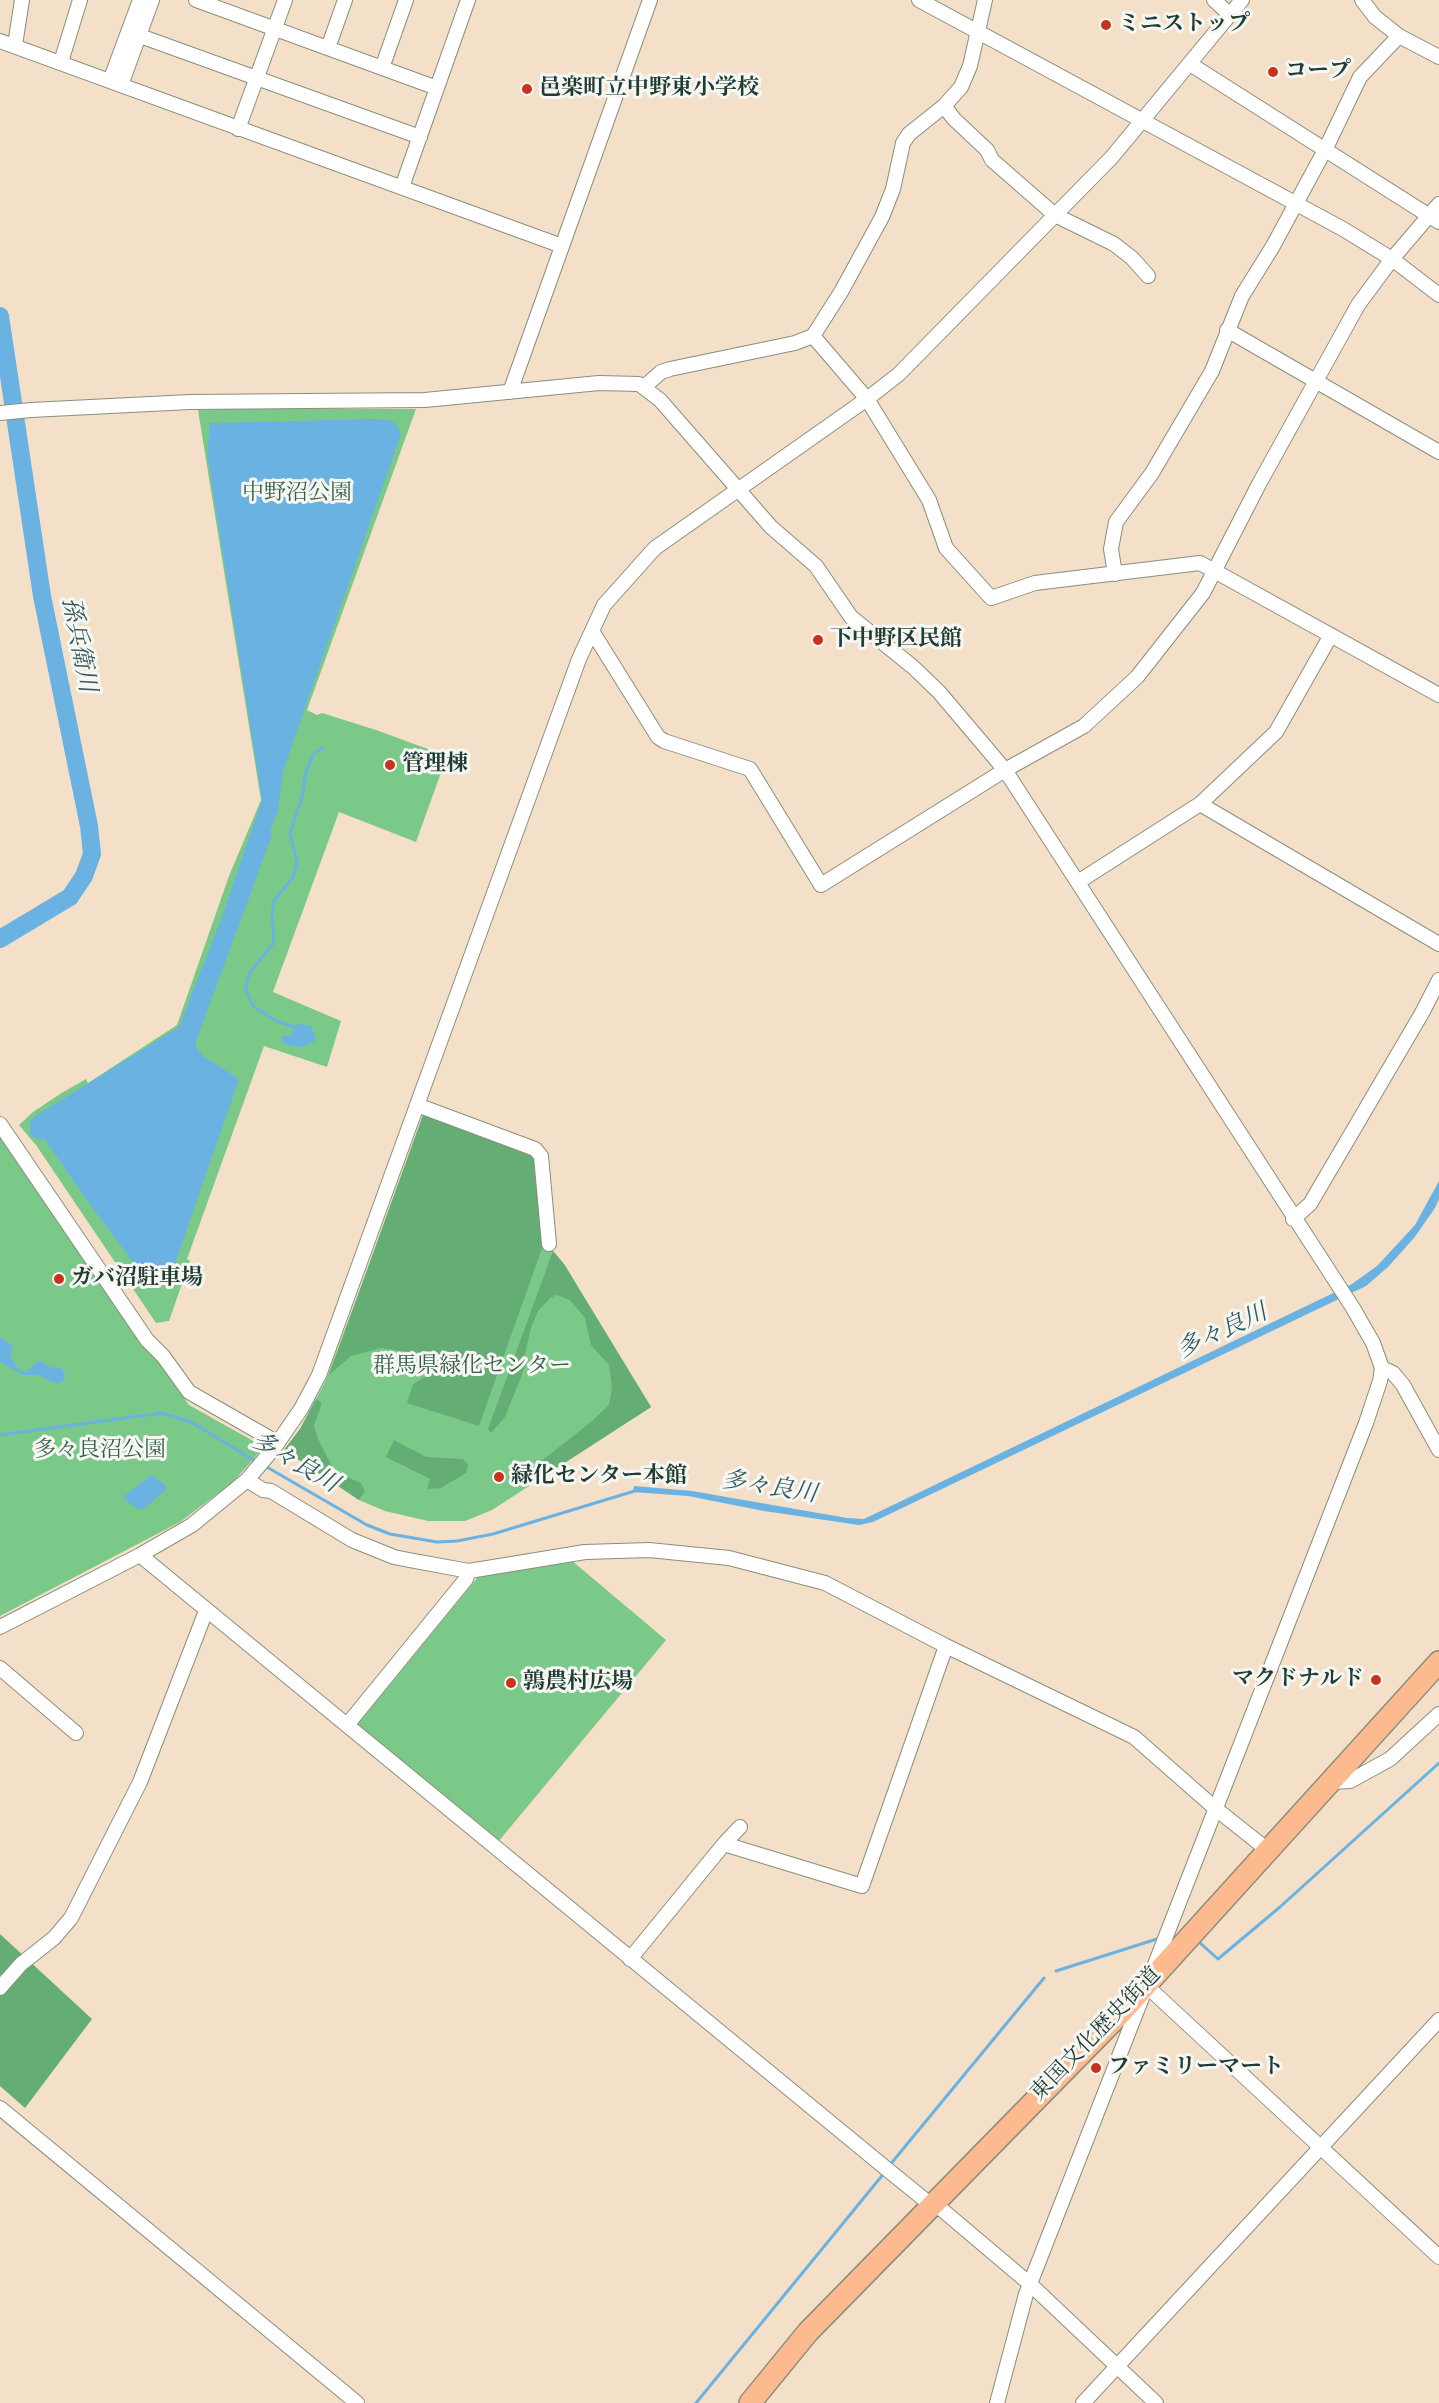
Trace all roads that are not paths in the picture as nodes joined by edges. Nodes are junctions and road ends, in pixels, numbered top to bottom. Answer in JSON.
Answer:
{"nodes":[{"id":1,"x":22,"y":0,"type":"edge"},
{"id":2,"x":80,"y":0,"type":"edge"},
{"id":3,"x":140,"y":0,"type":"edge"},
{"id":4,"x":152,"y":0,"type":"edge"},
{"id":5,"x":196,"y":0,"type":"edge"},
{"id":6,"x":285,"y":0,"type":"edge"},
{"id":7,"x":345,"y":0,"type":"edge"},
{"id":8,"x":406,"y":0,"type":"edge"},
{"id":9,"x":468,"y":0,"type":"edge"},
{"id":10,"x":650,"y":0,"type":"edge"},
{"id":11,"x":919,"y":0,"type":"edge"},
{"id":12,"x":985,"y":0,"type":"edge"},
{"id":13,"x":1214,"y":0,"type":"edge"},
{"id":14,"x":1242,"y":0,"type":"edge"},
{"id":15,"x":1362,"y":0,"type":"edge"},
{"id":16,"x":1230,"y":15,"type":"junction"},
{"id":17,"x":274,"y":28,"type":"junction"},
{"id":18,"x":977,"y":32,"type":"junction"},
{"id":19,"x":134,"y":34,"type":"junction"},
{"id":20,"x":1399,"y":36,"type":"junction"},
{"id":21,"x":7,"y":43,"type":"edge"},
{"id":22,"x":328,"y":48,"type":"junction"},
{"id":23,"x":1439,"y":57,"type":"edge"},
{"id":24,"x":61,"y":62,"type":"junction"},
{"id":25,"x":1190,"y":64,"type":"junction"},
{"id":26,"x":382,"y":68,"type":"junction"},
{"id":27,"x":256,"y":78,"type":"junction"},
{"id":28,"x":116,"y":83,"type":"junction"},
{"id":29,"x":437,"y":88,"type":"junction"},
{"id":30,"x":944,"y":106,"type":"junction"},
{"id":31,"x":1144,"y":121,"type":"junction"},
{"id":32,"x":238,"y":129,"type":"junction"},
{"id":33,"x":420,"y":138,"type":"junction"},
{"id":34,"x":1326,"y":148,"type":"junction"},
{"id":35,"x":402,"y":188,"type":"junction"},
{"id":36,"x":1296,"y":203,"type":"junction"},
{"id":37,"x":1439,"y":204,"type":"edge"},
{"id":38,"x":1055,"y":215,"type":"junction"},
{"id":39,"x":1434,"y":219,"type":"edge"},
{"id":40,"x":562,"y":246,"type":"junction"},
{"id":41,"x":1392,"y":259,"type":"junction"},
{"id":42,"x":1148,"y":276,"type":"dead end"},
{"id":43,"x":1439,"y":295,"type":"edge"},
{"id":44,"x":1227,"y":330,"type":"junction"},
{"id":45,"x":813,"y":336,"type":"junction"},
{"id":46,"x":1316,"y":381,"type":"junction"},
{"id":47,"x":644,"y":387,"type":"junction"},
{"id":48,"x":510,"y":392,"type":"junction"},
{"id":49,"x":867,"y":399,"type":"junction"},
{"id":50,"x":0,"y":413,"type":"edge"},
{"id":51,"x":1439,"y":452,"type":"edge"},
{"id":52,"x":739,"y":488,"type":"junction"},
{"id":53,"x":1215,"y":569,"type":"junction"},
{"id":54,"x":1115,"y":574,"type":"junction"},
{"id":55,"x":591,"y":631,"type":"junction"},
{"id":56,"x":1331,"y":635,"type":"junction"},
{"id":57,"x":1439,"y":695,"type":"edge"},
{"id":58,"x":1005,"y":770,"type":"junction"},
{"id":59,"x":1200,"y":804,"type":"junction"},
{"id":60,"x":1078,"y":882,"type":"junction"},
{"id":61,"x":1439,"y":944,"type":"edge"},
{"id":62,"x":1439,"y":980,"type":"edge"},
{"id":63,"x":417,"y":1105,"type":"junction"},
{"id":64,"x":0,"y":1124,"type":"edge"},
{"id":65,"x":1293,"y":1219,"type":"junction"},
{"id":66,"x":549,"y":1244,"type":"dead end"},
{"id":67,"x":1382,"y":1368,"type":"junction"},
{"id":68,"x":274,"y":1447,"type":"junction"},
{"id":69,"x":1439,"y":1450,"type":"edge"},
{"id":70,"x":249,"y":1478,"type":"junction"},
{"id":71,"x":140,"y":1556,"type":"junction"},
{"id":72,"x":469,"y":1571,"type":"junction"},
{"id":73,"x":206,"y":1611,"type":"junction"},
{"id":74,"x":0,"y":1627,"type":"edge"},
{"id":75,"x":946,"y":1646,"type":"junction"},
{"id":76,"x":1439,"y":1662,"type":"edge"},
{"id":77,"x":0,"y":1668,"type":"edge"},
{"id":78,"x":1439,"y":1714,"type":"edge"},
{"id":79,"x":347,"y":1725,"type":"junction"},
{"id":80,"x":76,"y":1733,"type":"dead end"},
{"id":81,"x":1331,"y":1782,"type":"junction"},
{"id":82,"x":1216,"y":1809,"type":"junction"},
{"id":83,"x":740,"y":1827,"type":"dead end"},
{"id":84,"x":724,"y":1844,"type":"junction"},
{"id":85,"x":1269,"y":1851,"type":"junction"},
{"id":86,"x":630,"y":1959,"type":"junction"},
{"id":87,"x":1148,"y":1983,"type":"junction"},
{"id":88,"x":0,"y":1988,"type":"edge"},
{"id":89,"x":1439,"y":2020,"type":"edge"},
{"id":90,"x":0,"y":2108,"type":"edge"},
{"id":91,"x":1321,"y":2147,"type":"junction"},
{"id":92,"x":933,"y":2204,"type":"junction"},
{"id":93,"x":1439,"y":2257,"type":"edge"},
{"id":94,"x":1030,"y":2284,"type":"junction"},
{"id":95,"x":1117,"y":2367,"type":"junction"},
{"id":96,"x":357,"y":2403,"type":"edge"},
{"id":97,"x":750,"y":2403,"type":"edge"},
{"id":98,"x":997,"y":2403,"type":"edge"},
{"id":99,"x":1083,"y":2403,"type":"edge"},
{"id":100,"x":1156,"y":2403,"type":"edge"}],
"edges":[{"from":1,"to":21,"type":"street"},
{"from":2,"to":24,"type":"street"},
{"from":3,"to":19,"type":"street"},
{"from":4,"to":19,"type":"street"},
{"from":5,"to":17,"type":"street"},
{"from":6,"to":17,"type":"street"},
{"from":7,"to":22,"type":"street"},
{"from":8,"to":26,"type":"street"},
{"from":9,"to":29,"type":"street"},
{"from":10,"to":40,"type":"street"},
{"from":11,"to":18,"type":"street"},
{"from":12,"to":18,"type":"street"},
{"from":13,"to":16,"type":"street"},
{"from":14,"to":16,"type":"street"},
{"from":15,"to":20,"type":"street"},
{"from":16,"to":25,"type":"street"},
{"from":17,"to":22,"type":"street"},
{"from":17,"to":27,"type":"street"},
{"from":18,"to":30,"type":"street"},
{"from":18,"to":31,"type":"street"},
{"from":19,"to":27,"type":"street"},
{"from":19,"to":28,"type":"street"},
{"from":20,"to":23,"type":"street"},
{"from":20,"to":34,"type":"street"},
{"from":21,"to":24,"type":"street"},
{"from":22,"to":26,"type":"street"},
{"from":24,"to":28,"type":"street"},
{"from":25,"to":31,"type":"street"},
{"from":25,"to":34,"type":"street"},
{"from":26,"to":29,"type":"street"},
{"from":27,"to":32,"type":"street"},
{"from":27,"to":33,"type":"street"},
{"from":28,"to":32,"type":"street"},
{"from":29,"to":33,"type":"street"},
{"from":30,"to":38,"type":"street"},
{"from":30,"to":45,"type":"street"},
{"from":31,"to":36,"type":"street"},
{"from":31,"to":38,"type":"street"},
{"from":32,"to":35,"type":"street"},
{"from":33,"to":35,"type":"street"},
{"from":34,"to":36,"type":"street"},
{"from":34,"to":39,"type":"street"},
{"from":35,"to":40,"type":"street"},
{"from":36,"to":41,"type":"street"},
{"from":36,"to":44,"type":"street"},
{"from":37,"to":39,"type":"street"},
{"from":38,"to":42,"type":"street"},
{"from":38,"to":49,"type":"street"},
{"from":39,"to":41,"type":"street"},
{"from":40,"to":48,"type":"street"},
{"from":41,"to":43,"type":"street"},
{"from":41,"to":46,"type":"street"},
{"from":44,"to":46,"type":"street"},
{"from":44,"to":54,"type":"street"},
{"from":45,"to":47,"type":"street"},
{"from":45,"to":49,"type":"street"},
{"from":46,"to":51,"type":"street"},
{"from":46,"to":53,"type":"street"},
{"from":47,"to":48,"type":"street"},
{"from":47,"to":52,"type":"street"},
{"from":48,"to":50,"type":"street"},
{"from":49,"to":52,"type":"street"},
{"from":49,"to":54,"type":"street"},
{"from":52,"to":55,"type":"street"},
{"from":52,"to":58,"type":"street"},
{"from":53,"to":54,"type":"street"},
{"from":53,"to":56,"type":"street"},
{"from":53,"to":58,"type":"street"},
{"from":55,"to":58,"type":"street"},
{"from":55,"to":63,"type":"street"},
{"from":56,"to":57,"type":"street"},
{"from":56,"to":59,"type":"street"},
{"from":58,"to":60,"type":"street"},
{"from":59,"to":60,"type":"street"},
{"from":59,"to":61,"type":"street"},
{"from":60,"to":65,"type":"street"},
{"from":62,"to":65,"type":"street"},
{"from":63,"to":66,"type":"street"},
{"from":63,"to":68,"type":"street"},
{"from":64,"to":68,"type":"street"},
{"from":65,"to":67,"type":"street"},
{"from":67,"to":69,"type":"street"},
{"from":67,"to":82,"type":"street"},
{"from":68,"to":70,"type":"street"},
{"from":70,"to":71,"type":"street"},
{"from":70,"to":72,"type":"street"},
{"from":71,"to":73,"type":"street"},
{"from":71,"to":74,"type":"street"},
{"from":72,"to":75,"type":"street"},
{"from":72,"to":79,"type":"street"},
{"from":73,"to":79,"type":"street"},
{"from":73,"to":88,"type":"street"},
{"from":75,"to":82,"type":"street"},
{"from":75,"to":84,"type":"street"},
{"from":76,"to":81,"type":"highway","name":"東国文化歴史街道"},
{"from":77,"to":80,"type":"street"},
{"from":78,"to":81,"type":"street"},
{"from":79,"to":86,"type":"street"},
{"from":81,"to":85,"type":"highway","name":"東国文化歴史街道"},
{"from":82,"to":85,"type":"street"},
{"from":82,"to":87,"type":"street"},
{"from":83,"to":84,"type":"street"},
{"from":84,"to":86,"type":"street"},
{"from":85,"to":87,"type":"highway","name":"東国文化歴史街道"},
{"from":86,"to":92,"type":"street"},
{"from":87,"to":91,"type":"street"},
{"from":87,"to":92,"type":"highway","name":"東国文化歴史街道"},
{"from":87,"to":94,"type":"street"},
{"from":89,"to":91,"type":"street"},
{"from":90,"to":96,"type":"street"},
{"from":91,"to":93,"type":"street"},
{"from":91,"to":95,"type":"street"},
{"from":92,"to":94,"type":"street"},
{"from":92,"to":97,"type":"highway","name":"東国文化歴史街道"},
{"from":94,"to":95,"type":"street"},
{"from":94,"to":98,"type":"street"},
{"from":95,"to":99,"type":"street"},
{"from":95,"to":100,"type":"street"}]}
